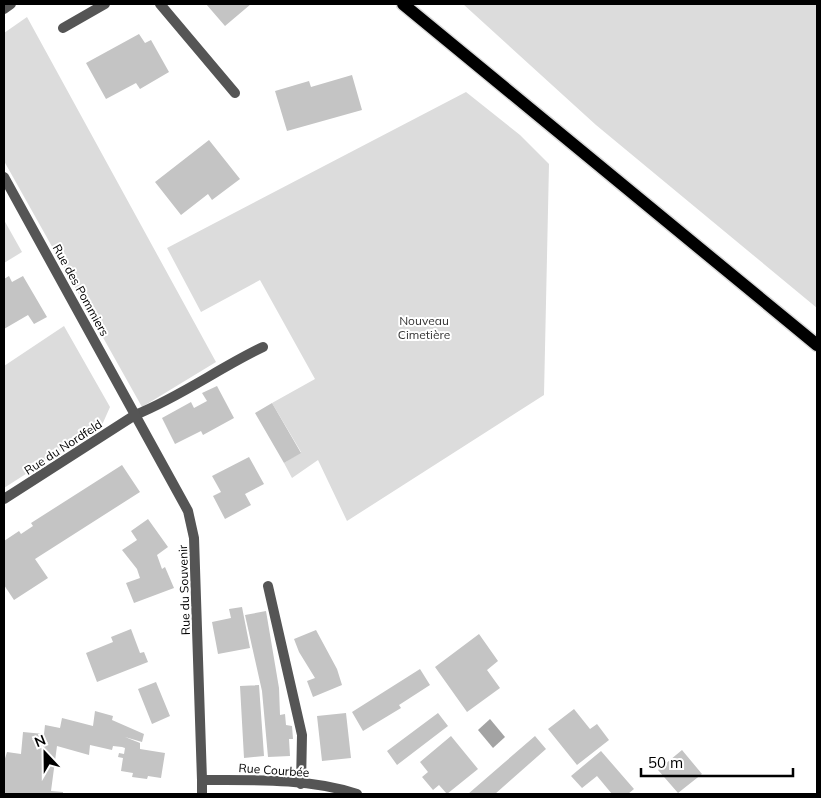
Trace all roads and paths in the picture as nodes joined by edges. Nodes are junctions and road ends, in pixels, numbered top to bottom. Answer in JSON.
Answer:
{"nodes":[{"id":1,"x":11,"y":4,"type":"edge"},
{"id":2,"x":105,"y":4,"type":"edge"},
{"id":3,"x":160,"y":4,"type":"edge"},
{"id":4,"x":403,"y":4,"type":"edge"},
{"id":5,"x":4,"y":8,"type":"edge"},
{"id":6,"x":63,"y":28,"type":"dead end"},
{"id":7,"x":235,"y":93,"type":"dead end"},
{"id":8,"x":4,"y":177,"type":"edge"},
{"id":9,"x":817,"y":345,"type":"edge"},
{"id":10,"x":262,"y":347,"type":"dead end"},
{"id":11,"x":135,"y":415,"type":"junction"},
{"id":12,"x":4,"y":499,"type":"edge"},
{"id":13,"x":268,"y":586,"type":"dead end"},
{"id":14,"x":202,"y":780,"type":"junction"},
{"id":15,"x":301,"y":784,"type":"junction"},
{"id":16,"x":202,"y":794,"type":"edge"},
{"id":17,"x":357,"y":794,"type":"edge"}],
"edges":[{"from":1,"to":5,"type":"street"},
{"from":2,"to":6,"type":"street"},
{"from":3,"to":7,"type":"street"},
{"from":4,"to":9,"type":"main road"},
{"from":8,"to":11,"type":"street","name":"Rue des Pommiers"},
{"from":10,"to":11,"type":"street","name":"Rue du Nordfeld"},
{"from":11,"to":12,"type":"street","name":"Rue du Nordfeld"},
{"from":11,"to":14,"type":"street","name":"Rue du Souvenir"},
{"from":13,"to":15,"type":"street"},
{"from":14,"to":15,"type":"street","name":"Rue Courbée"},
{"from":14,"to":16,"type":"street"},
{"from":15,"to":17,"type":"street","name":"Rue Courbée"}]}
